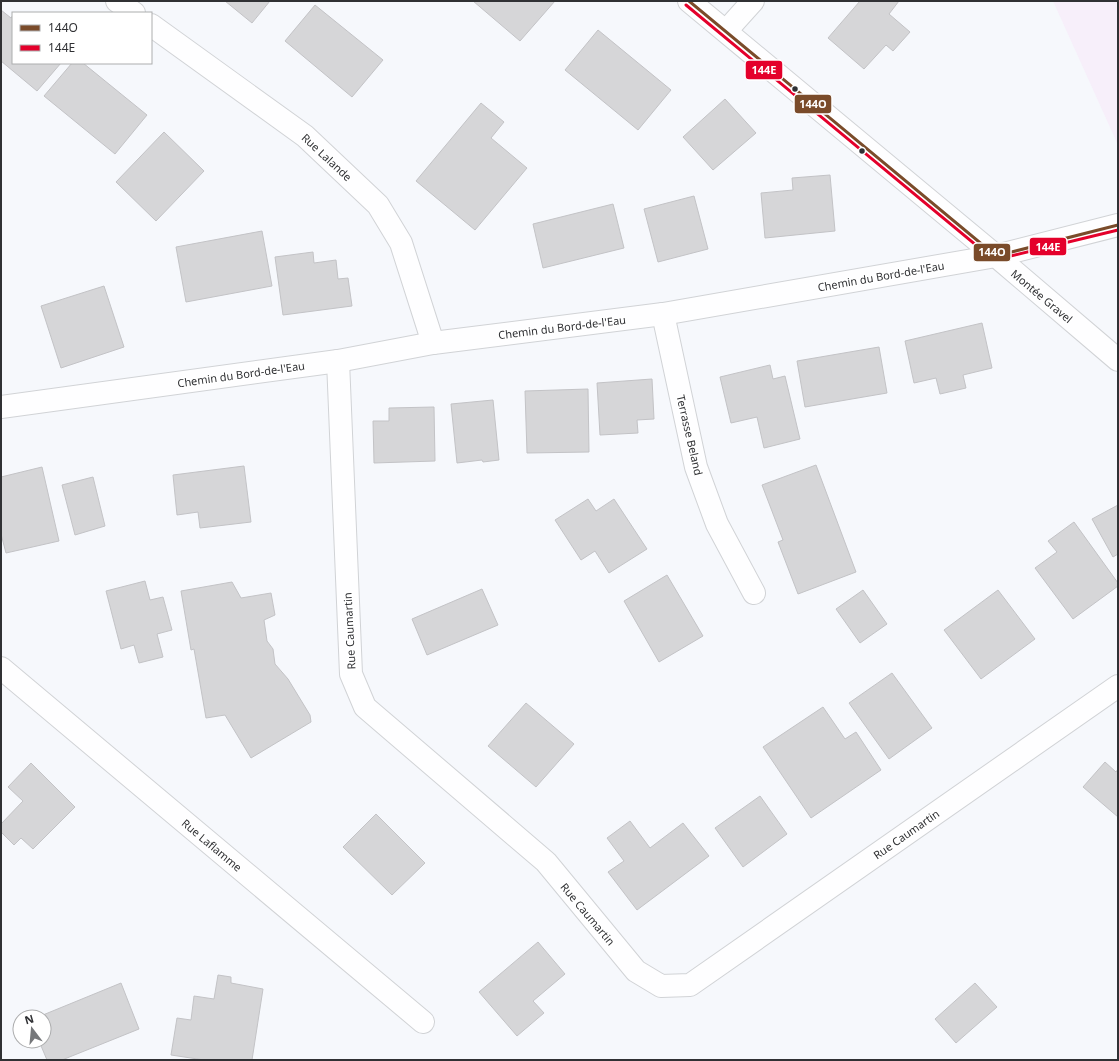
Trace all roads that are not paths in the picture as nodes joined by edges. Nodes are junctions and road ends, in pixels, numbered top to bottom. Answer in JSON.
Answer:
{"nodes":[{"id":1,"x":117,"y":1,"type":"edge"},
{"id":2,"x":689,"y":1,"type":"edge"},
{"id":3,"x":753,"y":1,"type":"edge"},
{"id":4,"x":133,"y":12,"type":"edge"},
{"id":5,"x":152,"y":26,"type":"edge"},
{"id":6,"x":726,"y":31,"type":"junction"},
{"id":7,"x":1118,"y":225,"type":"edge"},
{"id":8,"x":996,"y":256,"type":"junction"},
{"id":9,"x":663,"y":314,"type":"junction"},
{"id":10,"x":433,"y":343,"type":"junction"},
{"id":11,"x":1118,"y":360,"type":"edge"},
{"id":12,"x":338,"y":361,"type":"junction"},
{"id":13,"x":1,"y":407,"type":"edge"},
{"id":14,"x":754,"y":593,"type":"dead end"},
{"id":15,"x":1,"y":668,"type":"edge"},
{"id":16,"x":1118,"y":686,"type":"edge"},
{"id":17,"x":423,"y":1022,"type":"dead end"}],
"edges":[{"from":1,"to":4,"type":"street"},
{"from":2,"to":6,"type":"street","name":"Montée Gravel"},
{"from":3,"to":6,"type":"street"},
{"from":5,"to":10,"type":"street","name":"Rue Lalande"},
{"from":6,"to":8,"type":"street","name":"Montée Gravel"},
{"from":7,"to":8,"type":"street","name":"Chemin du Bord-de-l'Eau"},
{"from":8,"to":9,"type":"street","name":"Chemin du Bord-de-l'Eau"},
{"from":8,"to":11,"type":"street","name":"Montée Gravel"},
{"from":9,"to":10,"type":"street","name":"Chemin du Bord-de-l'Eau"},
{"from":9,"to":14,"type":"street","name":"Terrasse Beland"},
{"from":10,"to":12,"type":"street","name":"Chemin du Bord-de-l'Eau"},
{"from":12,"to":13,"type":"street","name":"Chemin du Bord-de-l'Eau"},
{"from":12,"to":16,"type":"street","name":"Rue Caumartin"},
{"from":15,"to":17,"type":"street","name":"Rue Laflamme"}]}
